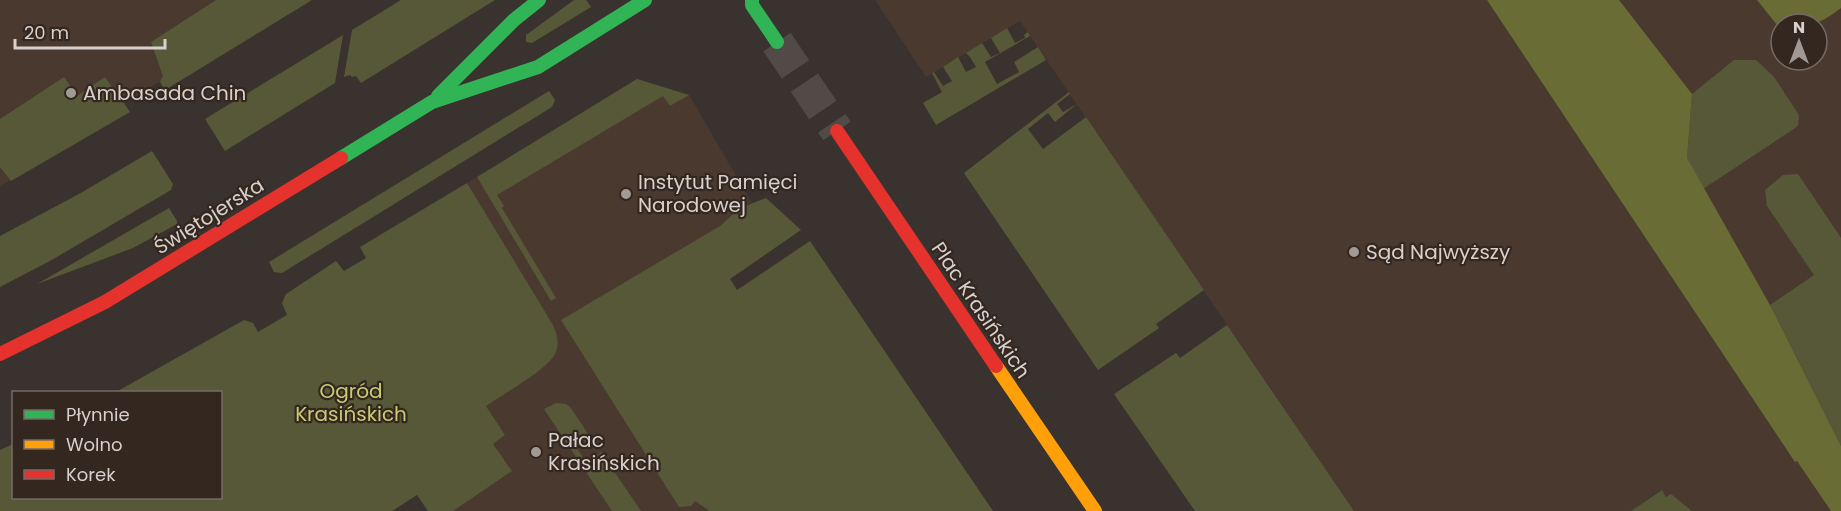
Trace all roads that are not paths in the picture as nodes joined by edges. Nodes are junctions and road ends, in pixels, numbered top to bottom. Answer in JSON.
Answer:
{"nodes":[{"id":1,"x":540,"y":0,"type":"edge"},
{"id":2,"x":645,"y":0,"type":"edge"},
{"id":3,"x":748,"y":2,"type":"edge"},
{"id":4,"x":777,"y":42,"type":"tunnel mouth"},
{"id":5,"x":432,"y":102,"type":"junction"},
{"id":6,"x":837,"y":131,"type":"tunnel mouth"},
{"id":7,"x":0,"y":354,"type":"edge"},
{"id":8,"x":1095,"y":511,"type":"edge"}],
"edges":[{"from":1,"to":5,"type":"street","name":"Świętojerska"},
{"from":2,"to":5,"type":"street","name":"Świętojerska"},
{"from":3,"to":4,"type":"street"},
{"from":5,"to":7,"type":"street","name":"Świętojerska"},
{"from":6,"to":8,"type":"street","name":"Plac Krasińskich"}]}
